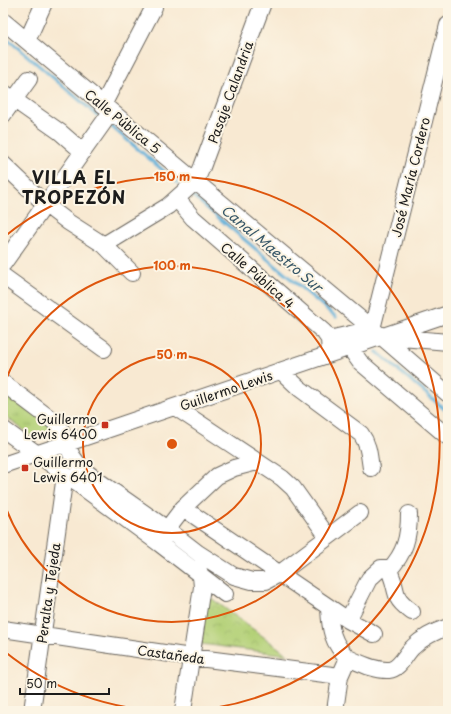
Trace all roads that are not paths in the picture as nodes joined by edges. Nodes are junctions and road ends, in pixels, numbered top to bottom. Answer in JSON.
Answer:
{"nodes":[{"id":1,"x":44,"y":3,"type":"edge"},
{"id":2,"x":154,"y":3,"type":"edge"},
{"id":3,"x":264,"y":3,"type":"edge"},
{"id":4,"x":3,"y":21,"type":"edge"},
{"id":5,"x":448,"y":25,"type":"edge"},
{"id":6,"x":27,"y":41,"type":"junction"},
{"id":7,"x":29,"y":79,"type":"dead end"},
{"id":8,"x":9,"y":96,"type":"edge"},
{"id":9,"x":107,"y":108,"type":"junction"},
{"id":10,"x":3,"y":115,"type":"edge"},
{"id":11,"x":83,"y":152,"type":"junction"},
{"id":12,"x":3,"y":164,"type":"edge"},
{"id":13,"x":196,"y":180,"type":"junction"},
{"id":14,"x":177,"y":199,"type":"junction"},
{"id":15,"x":46,"y":205,"type":"junction"},
{"id":16,"x":104,"y":245,"type":"junction"},
{"id":17,"x":3,"y":264,"type":"edge"},
{"id":18,"x":132,"y":273,"type":"dead end"},
{"id":19,"x":3,"y":276,"type":"edge"},
{"id":20,"x":448,"y":314,"type":"edge"},
{"id":21,"x":377,"y":333,"type":"junction"},
{"id":22,"x":448,"y":342,"type":"edge"},
{"id":23,"x":330,"y":347,"type":"junction"},
{"id":24,"x":350,"y":348,"type":"junction"},
{"id":25,"x":104,"y":349,"type":"dead end"},
{"id":26,"x":281,"y":371,"type":"junction"},
{"id":27,"x":3,"y":383,"type":"edge"},
{"id":28,"x":448,"y":394,"type":"edge"},
{"id":29,"x":175,"y":407,"type":"junction"},
{"id":30,"x":3,"y":429,"type":"edge"},
{"id":31,"x":448,"y":437,"type":"edge"},
{"id":32,"x":66,"y":444,"type":"junction"},
{"id":33,"x":36,"y":454,"type":"junction"},
{"id":34,"x":257,"y":462,"type":"junction"},
{"id":35,"x":3,"y":465,"type":"edge"},
{"id":36,"x":371,"y":468,"type":"dead end"},
{"id":37,"x":64,"y":475,"type":"junction"},
{"id":38,"x":183,"y":508,"type":"junction"},
{"id":39,"x":360,"y":513,"type":"dead end"},
{"id":40,"x":409,"y":514,"type":"dead end"},
{"id":41,"x":167,"y":529,"type":"junction"},
{"id":42,"x":328,"y":537,"type":"junction"},
{"id":43,"x":160,"y":544,"type":"junction"},
{"id":44,"x":198,"y":553,"type":"junction"},
{"id":45,"x":388,"y":570,"type":"junction"},
{"id":46,"x":279,"y":574,"type":"junction"},
{"id":47,"x":201,"y":576,"type":"junction"},
{"id":48,"x":225,"y":594,"type":"dead end"},
{"id":49,"x":329,"y":608,"type":"junction"},
{"id":50,"x":412,"y":612,"type":"dead end"},
{"id":51,"x":348,"y":620,"type":"junction"},
{"id":52,"x":448,"y":627,"type":"edge"},
{"id":53,"x":3,"y":629,"type":"edge"},
{"id":54,"x":42,"y":634,"type":"junction"},
{"id":55,"x":374,"y":634,"type":"dead end"},
{"id":56,"x":191,"y":657,"type":"junction"},
{"id":57,"x":348,"y":658,"type":"junction"},
{"id":58,"x":340,"y":676,"type":"junction"},
{"id":59,"x":32,"y":711,"type":"edge"},
{"id":60,"x":184,"y":711,"type":"edge"},
{"id":61,"x":335,"y":711,"type":"edge"}],
"edges":[{"from":1,"to":6,"type":"street"},
{"from":2,"to":9,"type":"street"},
{"from":3,"to":13,"type":"street","name":"Pasaje Calandria"},
{"from":4,"to":6,"type":"street","name":"Calle Pública 5"},
{"from":5,"to":21,"type":"street","name":"José María Cordero"},
{"from":6,"to":9,"type":"street","name":"Calle Pública 5"},
{"from":7,"to":8,"type":"street"},
{"from":8,"to":10,"type":"street"},
{"from":8,"to":11,"type":"street"},
{"from":9,"to":11,"type":"street"},
{"from":9,"to":13,"type":"street","name":"Calle Pública 5"},
{"from":11,"to":15,"type":"street"},
{"from":12,"to":15,"type":"street"},
{"from":13,"to":14,"type":"street"},
{"from":13,"to":21,"type":"street","name":"Calle Pública 5"},
{"from":14,"to":16,"type":"street"},
{"from":14,"to":23,"type":"street","name":"Calle Pública 4"},
{"from":15,"to":16,"type":"street"},
{"from":15,"to":17,"type":"street"},
{"from":16,"to":18,"type":"street"},
{"from":19,"to":25,"type":"street"},
{"from":20,"to":21,"type":"street","name":"Guillermo Lewis"},
{"from":21,"to":22,"type":"street"},
{"from":21,"to":23,"type":"street"},
{"from":21,"to":24,"type":"street","name":"Guillermo Lewis"},
{"from":21,"to":28,"type":"street","name":"Calle Pública 5"},
{"from":23,"to":24,"type":"street","name":"Guillermo Lewis"},
{"from":23,"to":26,"type":"street","name":"Guillermo Lewis"},
{"from":24,"to":31,"type":"street"},
{"from":26,"to":29,"type":"street","name":"Guillermo Lewis"},
{"from":26,"to":36,"type":"street"},
{"from":27,"to":32,"type":"street"},
{"from":29,"to":32,"type":"street","name":"Guillermo Lewis"},
{"from":29,"to":34,"type":"street"},
{"from":30,"to":33,"type":"street"},
{"from":32,"to":33,"type":"street","name":"Guillermo Lewis"},
{"from":32,"to":41,"type":"street"},
{"from":33,"to":35,"type":"street","name":"Guillermo Lewis"},
{"from":33,"to":37,"type":"street"},
{"from":34,"to":38,"type":"street"},
{"from":34,"to":42,"type":"street"},
{"from":37,"to":43,"type":"street"},
{"from":37,"to":54,"type":"street","name":"Peralta y Tejeda"},
{"from":38,"to":41,"type":"street"},
{"from":38,"to":46,"type":"street"},
{"from":39,"to":42,"type":"street"},
{"from":40,"to":45,"type":"street"},
{"from":41,"to":43,"type":"street"},
{"from":41,"to":44,"type":"street"},
{"from":42,"to":46,"type":"street"},
{"from":43,"to":47,"type":"street"},
{"from":44,"to":46,"type":"street"},
{"from":44,"to":47,"type":"street"},
{"from":45,"to":50,"type":"street"},
{"from":45,"to":51,"type":"street"},
{"from":46,"to":49,"type":"street"},
{"from":47,"to":48,"type":"street"},
{"from":47,"to":56,"type":"street"},
{"from":49,"to":51,"type":"street"},
{"from":49,"to":57,"type":"street"},
{"from":51,"to":55,"type":"street"},
{"from":52,"to":57,"type":"street"},
{"from":53,"to":54,"type":"street","name":"Castañeda"},
{"from":54,"to":56,"type":"street","name":"Castañeda"},
{"from":54,"to":59,"type":"street","name":"Peralta y Tejeda"},
{"from":56,"to":58,"type":"street","name":"Castañeda"},
{"from":56,"to":60,"type":"street"},
{"from":57,"to":58,"type":"street"},
{"from":58,"to":61,"type":"street"}]}
